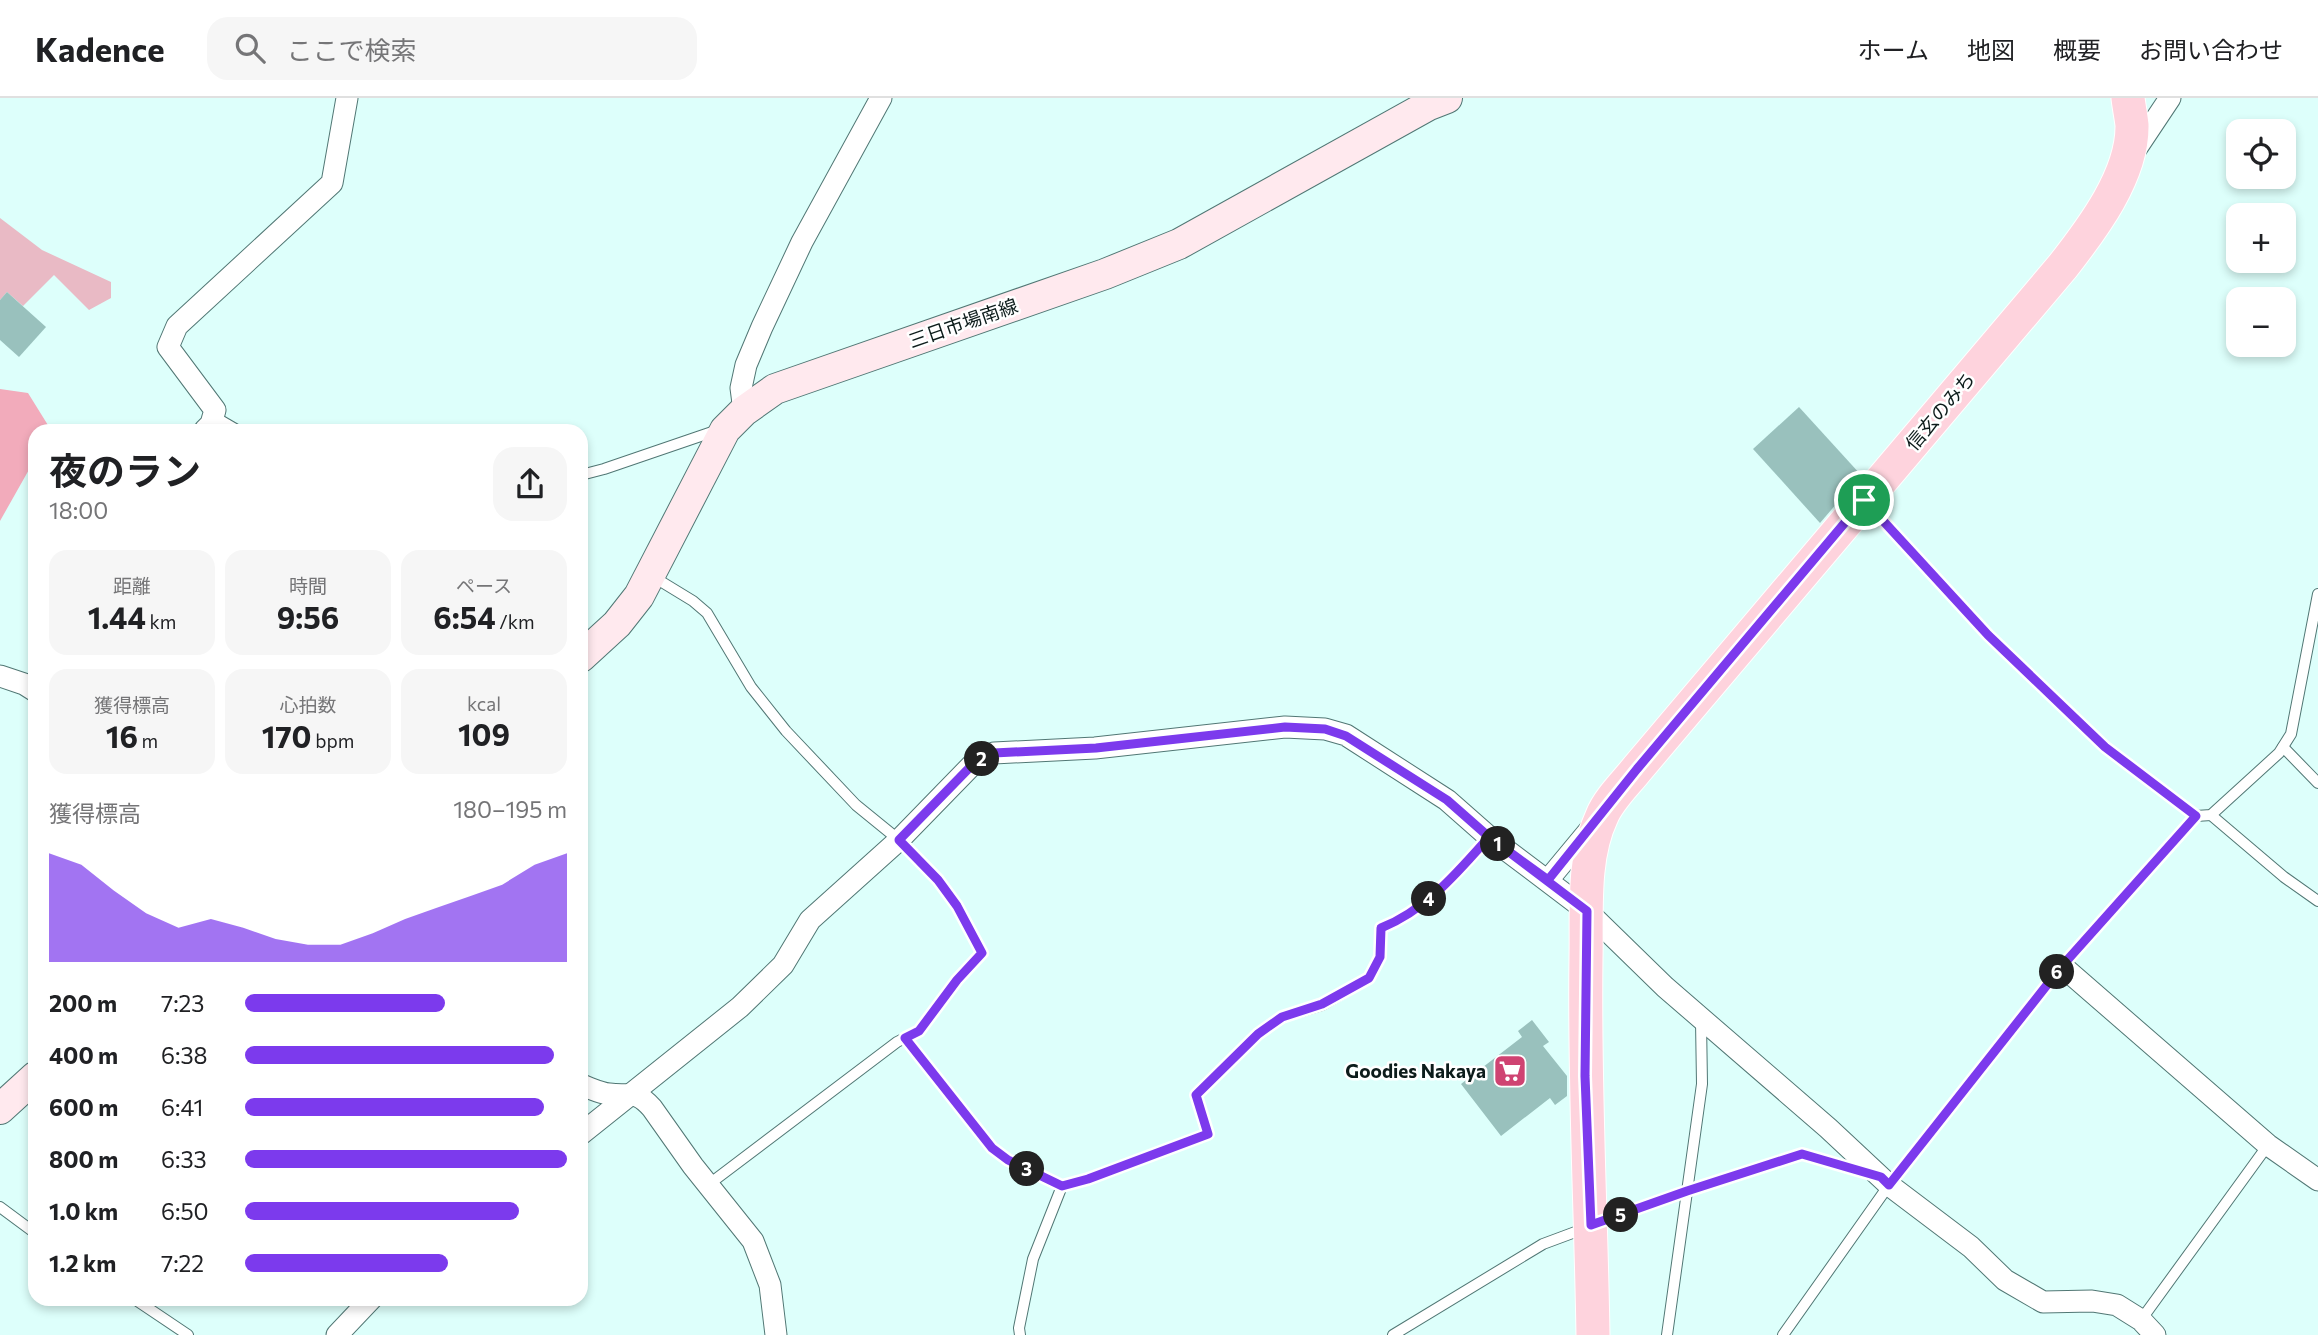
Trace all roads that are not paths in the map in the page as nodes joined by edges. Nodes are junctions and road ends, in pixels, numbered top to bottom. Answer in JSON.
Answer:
{"nodes":[{"id":1,"x":347,"y":98,"type":"edge"},
{"id":2,"x":881,"y":98,"type":"edge"},
{"id":3,"x":2128,"y":98,"type":"edge"},
{"id":4,"x":2169,"y":98,"type":"edge"},
{"id":5,"x":1435,"y":100,"type":"edge"},
{"id":6,"x":2122,"y":170,"type":"junction"},
{"id":7,"x":735,"y":420,"type":"junction"},
{"id":8,"x":209,"y":423,"type":"edge"},
{"id":9,"x":588,"y":473,"type":"edge"},
{"id":10,"x":1864,"y":500,"type":"junction"},
{"id":11,"x":650,"y":575,"type":"junction"},
{"id":12,"x":2318,"y":594,"type":"edge"},
{"id":13,"x":588,"y":651,"type":"edge"},
{"id":14,"x":0,"y":676,"type":"edge"},
{"id":15,"x":28,"y":681,"type":"edge"},
{"id":16,"x":2283,"y":747,"type":"junction"},
{"id":17,"x":2318,"y":783,"type":"edge"},
{"id":18,"x":1602,"y":814,"type":"junction"},
{"id":19,"x":2211,"y":815,"type":"junction"},
{"id":20,"x":2196,"y":816,"type":"junction"},
{"id":21,"x":1489,"y":837,"type":"junction"},
{"id":22,"x":899,"y":840,"type":"junction"},
{"id":23,"x":1548,"y":880,"type":"junction"},
{"id":24,"x":2318,"y":901,"type":"edge"},
{"id":25,"x":1587,"y":911,"type":"junction"},
{"id":26,"x":2062,"y":966,"type":"junction"},
{"id":27,"x":1701,"y":1018,"type":"junction"},
{"id":28,"x":905,"y":1038,"type":"junction"},
{"id":29,"x":28,"y":1083,"type":"edge"},
{"id":30,"x":588,"y":1087,"type":"edge"},
{"id":31,"x":632,"y":1093,"type":"junction"},
{"id":32,"x":0,"y":1109,"type":"edge"},
{"id":33,"x":588,"y":1128,"type":"edge"},
{"id":34,"x":2268,"y":1145,"type":"junction"},
{"id":35,"x":2318,"y":1180,"type":"edge"},
{"id":36,"x":708,"y":1185,"type":"junction"},
{"id":37,"x":1889,"y":1185,"type":"junction"},
{"id":38,"x":1062,"y":1186,"type":"junction"},
{"id":39,"x":0,"y":1207,"type":"edge"},
{"id":40,"x":1591,"y":1225,"type":"junction"},
{"id":41,"x":28,"y":1228,"type":"edge"},
{"id":42,"x":145,"y":1306,"type":"edge"},
{"id":43,"x":364,"y":1306,"type":"edge"},
{"id":44,"x":2148,"y":1328,"type":"edge"},
{"id":45,"x":188,"y":1335,"type":"edge"},
{"id":46,"x":337,"y":1335,"type":"edge"},
{"id":47,"x":776,"y":1335,"type":"edge"},
{"id":48,"x":1020,"y":1335,"type":"edge"},
{"id":49,"x":1393,"y":1335,"type":"edge"},
{"id":50,"x":1593,"y":1335,"type":"edge"},
{"id":51,"x":1667,"y":1335,"type":"edge"},
{"id":52,"x":1783,"y":1335,"type":"edge"}],
"edges":[{"from":1,"to":8,"type":"street"},
{"from":2,"to":7,"type":"street"},
{"from":3,"to":6,"type":"main road","name":"信玄のみち"},
{"from":4,"to":6,"type":"street"},
{"from":5,"to":7,"type":"main road","name":"三日市場南線"},
{"from":6,"to":10,"type":"main road","name":"信玄のみち"},
{"from":7,"to":9,"type":"lane"},
{"from":7,"to":11,"type":"main road","name":"三日市場南線"},
{"from":10,"to":18,"type":"main road","name":"信玄のみち"},
{"from":10,"to":20,"type":"lane"},
{"from":11,"to":13,"type":"main road","name":"三日市場南線"},
{"from":11,"to":22,"type":"lane"},
{"from":12,"to":16,"type":"lane"},
{"from":14,"to":15,"type":"street"},
{"from":16,"to":17,"type":"lane"},
{"from":16,"to":19,"type":"lane"},
{"from":18,"to":23,"type":"street"},
{"from":18,"to":25,"type":"main road","name":"信玄のみち"},
{"from":19,"to":20,"type":"lane"},
{"from":19,"to":24,"type":"lane"},
{"from":20,"to":26,"type":"lane"},
{"from":21,"to":22,"type":"street"},
{"from":21,"to":23,"type":"street"},
{"from":21,"to":38,"type":"lane"},
{"from":22,"to":28,"type":"lane"},
{"from":22,"to":31,"type":"street"},
{"from":23,"to":25,"type":"street"},
{"from":25,"to":27,"type":"street"},
{"from":25,"to":40,"type":"main road","name":"信玄のみち"},
{"from":26,"to":34,"type":"street"},
{"from":26,"to":37,"type":"lane"},
{"from":27,"to":37,"type":"street"},
{"from":27,"to":51,"type":"lane"},
{"from":28,"to":36,"type":"lane"},
{"from":28,"to":38,"type":"lane"},
{"from":29,"to":32,"type":"main road"},
{"from":30,"to":31,"type":"street"},
{"from":31,"to":33,"type":"street"},
{"from":31,"to":36,"type":"street"},
{"from":34,"to":35,"type":"street"},
{"from":34,"to":44,"type":"lane"},
{"from":36,"to":47,"type":"street"},
{"from":37,"to":44,"type":"street"},
{"from":37,"to":52,"type":"lane"},
{"from":38,"to":48,"type":"lane"},
{"from":39,"to":41,"type":"lane"},
{"from":40,"to":49,"type":"lane"},
{"from":40,"to":50,"type":"main road","name":"信玄のみち"},
{"from":42,"to":45,"type":"lane"},
{"from":43,"to":46,"type":"street"}]}
